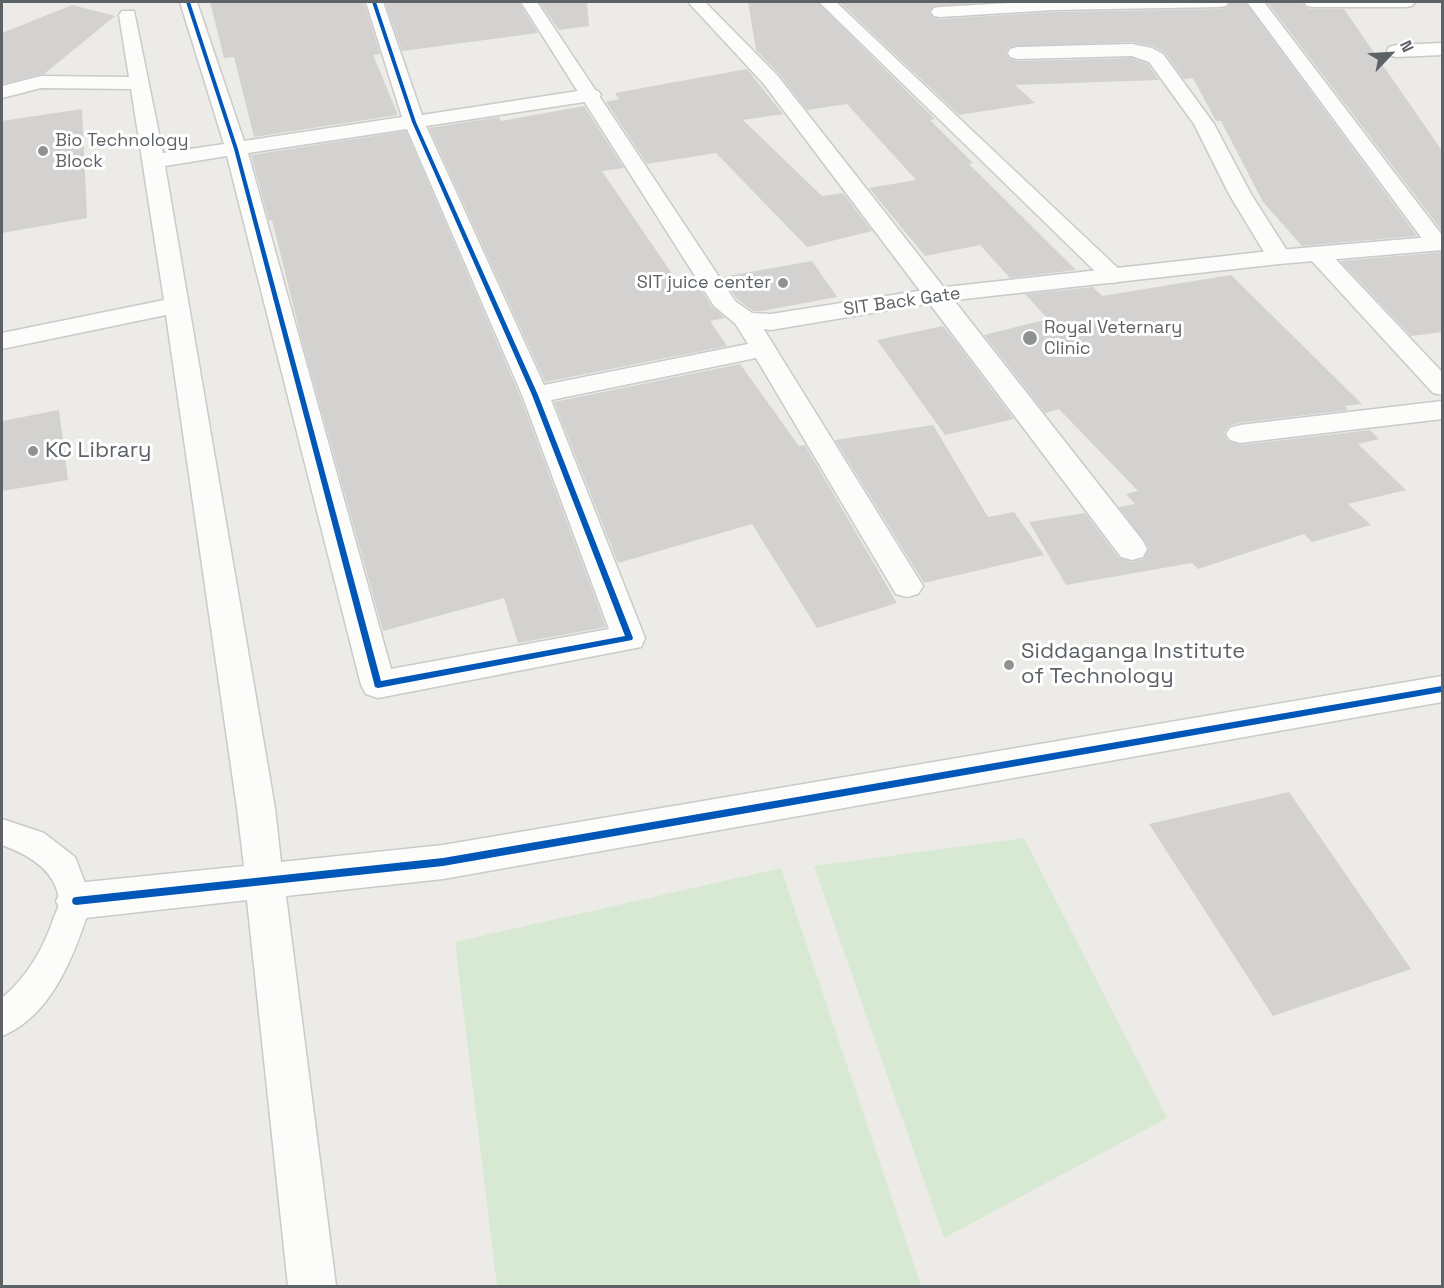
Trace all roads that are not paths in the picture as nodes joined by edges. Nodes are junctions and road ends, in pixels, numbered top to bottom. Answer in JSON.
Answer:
{"nodes":[{"id":1,"x":188,"y":2,"type":"edge"},
{"id":2,"x":374,"y":2,"type":"edge"},
{"id":3,"x":529,"y":2,"type":"edge"},
{"id":4,"x":696,"y":2,"type":"edge"},
{"id":5,"x":827,"y":2,"type":"edge"},
{"id":6,"x":1220,"y":2,"type":"edge"},
{"id":7,"x":1255,"y":2,"type":"edge"},
{"id":8,"x":1313,"y":2,"type":"edge"},
{"id":9,"x":1406,"y":2,"type":"edge"},
{"id":10,"x":940,"y":12,"type":"dead end"},
{"id":11,"x":128,"y":15,"type":"dead end"},
{"id":12,"x":1443,"y":49,"type":"edge"},
{"id":13,"x":1396,"y":51,"type":"dead end"},
{"id":14,"x":1017,"y":54,"type":"dead end"},
{"id":15,"x":140,"y":83,"type":"junction"},
{"id":16,"x":2,"y":92,"type":"edge"},
{"id":17,"x":591,"y":96,"type":"junction"},
{"id":18,"x":414,"y":122,"type":"junction"},
{"id":19,"x":236,"y":148,"type":"junction"},
{"id":20,"x":154,"y":161,"type":"junction"},
{"id":21,"x":1440,"y":243,"type":"edge"},
{"id":22,"x":1318,"y":254,"type":"junction"},
{"id":23,"x":1279,"y":257,"type":"junction"},
{"id":24,"x":1113,"y":276,"type":"junction"},
{"id":25,"x":937,"y":295,"type":"junction"},
{"id":26,"x":177,"y":305,"type":"junction"},
{"id":27,"x":746,"y":320,"type":"junction"},
{"id":28,"x":2,"y":341,"type":"edge"},
{"id":29,"x":763,"y":349,"type":"junction"},
{"id":30,"x":1443,"y":387,"type":"edge"},
{"id":31,"x":534,"y":395,"type":"junction"},
{"id":32,"x":1443,"y":410,"type":"edge"},
{"id":33,"x":1240,"y":434,"type":"dead end"},
{"id":34,"x":1132,"y":549,"type":"dead end"},
{"id":35,"x":907,"y":586,"type":"dead end"},
{"id":36,"x":1443,"y":689,"type":"edge"},
{"id":37,"x":2,"y":832,"type":"edge"},
{"id":38,"x":264,"y":881,"type":"junction"},
{"id":39,"x":76,"y":900,"type":"junction"},
{"id":40,"x":2,"y":1019,"type":"edge"},
{"id":41,"x":312,"y":1287,"type":"edge"}],
"edges":[{"from":1,"to":19,"type":"street"},
{"from":2,"to":18,"type":"street"},
{"from":3,"to":17,"type":"street"},
{"from":4,"to":25,"type":"street"},
{"from":5,"to":24,"type":"street"},
{"from":6,"to":10,"type":"street"},
{"from":7,"to":21,"type":"street"},
{"from":8,"to":9,"type":"street"},
{"from":11,"to":15,"type":"street"},
{"from":12,"to":13,"type":"street"},
{"from":14,"to":23,"type":"street"},
{"from":15,"to":16,"type":"street"},
{"from":15,"to":20,"type":"street"},
{"from":17,"to":18,"type":"street"},
{"from":17,"to":27,"type":"street"},
{"from":18,"to":19,"type":"street"},
{"from":18,"to":31,"type":"street"},
{"from":19,"to":20,"type":"street"},
{"from":19,"to":31,"type":"street"},
{"from":20,"to":26,"type":"street"},
{"from":21,"to":22,"type":"street","name":"SIT Back Gate"},
{"from":22,"to":23,"type":"street","name":"SIT Back Gate"},
{"from":22,"to":30,"type":"street"},
{"from":23,"to":24,"type":"street","name":"SIT Back Gate"},
{"from":24,"to":25,"type":"street","name":"SIT Back Gate"},
{"from":25,"to":27,"type":"street","name":"SIT Back Gate"},
{"from":25,"to":34,"type":"street"},
{"from":26,"to":28,"type":"street"},
{"from":26,"to":38,"type":"street"},
{"from":27,"to":29,"type":"street"},
{"from":29,"to":31,"type":"street"},
{"from":29,"to":35,"type":"street"},
{"from":32,"to":33,"type":"street"},
{"from":36,"to":38,"type":"street"},
{"from":37,"to":39,"type":"lane"},
{"from":38,"to":39,"type":"street"},
{"from":38,"to":41,"type":"street"},
{"from":39,"to":40,"type":"lane"}]}
